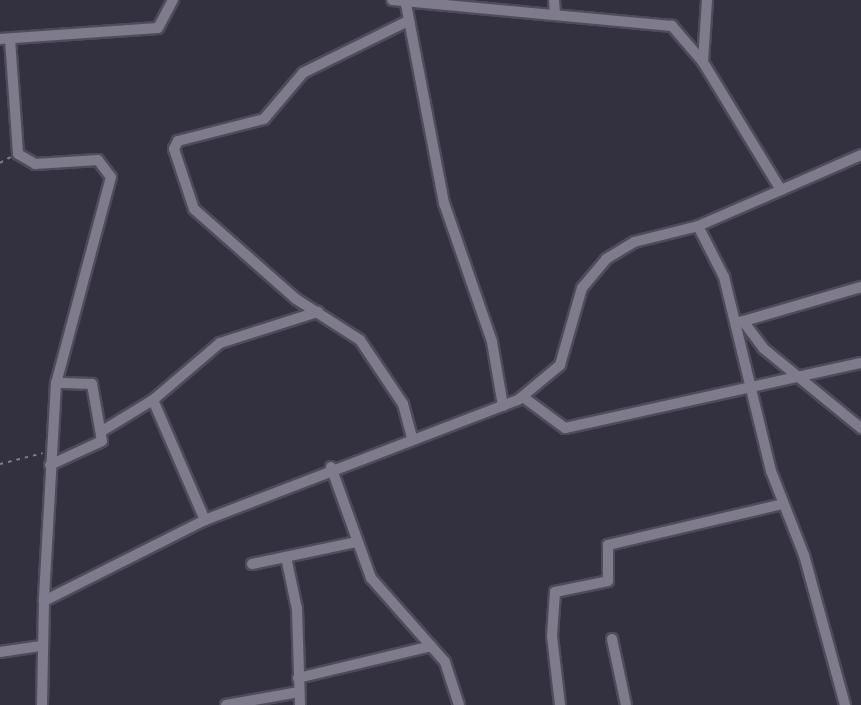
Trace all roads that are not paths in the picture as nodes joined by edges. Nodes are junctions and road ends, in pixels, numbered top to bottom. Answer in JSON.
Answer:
{"nodes":[{"id":1,"x":173,"y":0,"type":"edge"},
{"id":2,"x":392,"y":0,"type":"edge"},
{"id":3,"x":554,"y":0,"type":"edge"},
{"id":4,"x":707,"y":0,"type":"edge"},
{"id":5,"x":406,"y":4,"type":"junction"},
{"id":6,"x":555,"y":15,"type":"junction"},
{"id":7,"x":408,"y":21,"type":"junction"},
{"id":8,"x":5,"y":39,"type":"edge"},
{"id":9,"x":703,"y":62,"type":"junction"},
{"id":10,"x":861,"y":155,"type":"edge"},
{"id":11,"x":781,"y":190,"type":"junction"},
{"id":12,"x":698,"y":226,"type":"junction"},
{"id":13,"x":861,"y":287,"type":"edge"},
{"id":14,"x":318,"y":313,"type":"junction"},
{"id":15,"x":739,"y":322,"type":"junction"},
{"id":16,"x":861,"y":363,"type":"edge"},
{"id":17,"x":802,"y":379,"type":"junction"},
{"id":18,"x":56,"y":383,"type":"junction"},
{"id":19,"x":752,"y":389,"type":"junction"},
{"id":20,"x":523,"y":397,"type":"junction"},
{"id":21,"x":153,"y":400,"type":"junction"},
{"id":22,"x":503,"y":406,"type":"junction"},
{"id":23,"x":861,"y":428,"type":"edge"},
{"id":24,"x":102,"y":431,"type":"junction"},
{"id":25,"x":412,"y":437,"type":"junction"},
{"id":26,"x":50,"y":465,"type":"junction"},
{"id":27,"x":331,"y":467,"type":"junction"},
{"id":28,"x":783,"y":504,"type":"junction"},
{"id":29,"x":205,"y":520,"type":"junction"},
{"id":30,"x":356,"y":542,"type":"junction"},
{"id":31,"x":286,"y":557,"type":"junction"},
{"id":32,"x":252,"y":564,"type":"dead end"},
{"id":33,"x":44,"y":601,"type":"junction"},
{"id":34,"x":612,"y":639,"type":"dead end"},
{"id":35,"x":40,"y":646,"type":"junction"},
{"id":36,"x":431,"y":646,"type":"junction"},
{"id":37,"x":0,"y":652,"type":"edge"},
{"id":38,"x":298,"y":678,"type":"junction"},
{"id":39,"x":299,"y":691,"type":"junction"},
{"id":40,"x":42,"y":705,"type":"edge"},
{"id":41,"x":226,"y":705,"type":"edge"},
{"id":42,"x":300,"y":705,"type":"edge"},
{"id":43,"x":459,"y":705,"type":"edge"},
{"id":44,"x":561,"y":705,"type":"edge"},
{"id":45,"x":626,"y":705,"type":"edge"},
{"id":46,"x":845,"y":705,"type":"edge"}],
"edges":[{"from":1,"to":8,"type":"street"},
{"from":2,"to":5,"type":"street"},
{"from":3,"to":6,"type":"street"},
{"from":4,"to":9,"type":"street"},
{"from":5,"to":6,"type":"street"},
{"from":5,"to":7,"type":"street"},
{"from":6,"to":9,"type":"street"},
{"from":7,"to":14,"type":"street"},
{"from":7,"to":22,"type":"street"},
{"from":8,"to":18,"type":"street"},
{"from":9,"to":11,"type":"street"},
{"from":10,"to":11,"type":"street"},
{"from":11,"to":12,"type":"street"},
{"from":12,"to":15,"type":"street"},
{"from":12,"to":20,"type":"street"},
{"from":13,"to":15,"type":"street"},
{"from":14,"to":21,"type":"street"},
{"from":14,"to":25,"type":"street"},
{"from":15,"to":17,"type":"street"},
{"from":15,"to":19,"type":"street"},
{"from":16,"to":17,"type":"street"},
{"from":17,"to":19,"type":"street"},
{"from":17,"to":23,"type":"street"},
{"from":18,"to":24,"type":"street"},
{"from":18,"to":26,"type":"street"},
{"from":19,"to":20,"type":"street"},
{"from":19,"to":28,"type":"street"},
{"from":20,"to":22,"type":"street"},
{"from":21,"to":24,"type":"street"},
{"from":21,"to":29,"type":"street"},
{"from":22,"to":25,"type":"street"},
{"from":24,"to":26,"type":"street"},
{"from":25,"to":27,"type":"street"},
{"from":26,"to":33,"type":"street"},
{"from":27,"to":29,"type":"street"},
{"from":27,"to":30,"type":"street"},
{"from":28,"to":44,"type":"street"},
{"from":28,"to":46,"type":"street"},
{"from":29,"to":33,"type":"street"},
{"from":30,"to":31,"type":"street"},
{"from":30,"to":36,"type":"street"},
{"from":31,"to":32,"type":"street"},
{"from":31,"to":38,"type":"street"},
{"from":33,"to":35,"type":"street"},
{"from":34,"to":45,"type":"street"},
{"from":35,"to":37,"type":"street"},
{"from":35,"to":40,"type":"street"},
{"from":36,"to":38,"type":"street"},
{"from":36,"to":43,"type":"street"},
{"from":38,"to":39,"type":"street"},
{"from":39,"to":41,"type":"street"},
{"from":39,"to":42,"type":"street"}]}
